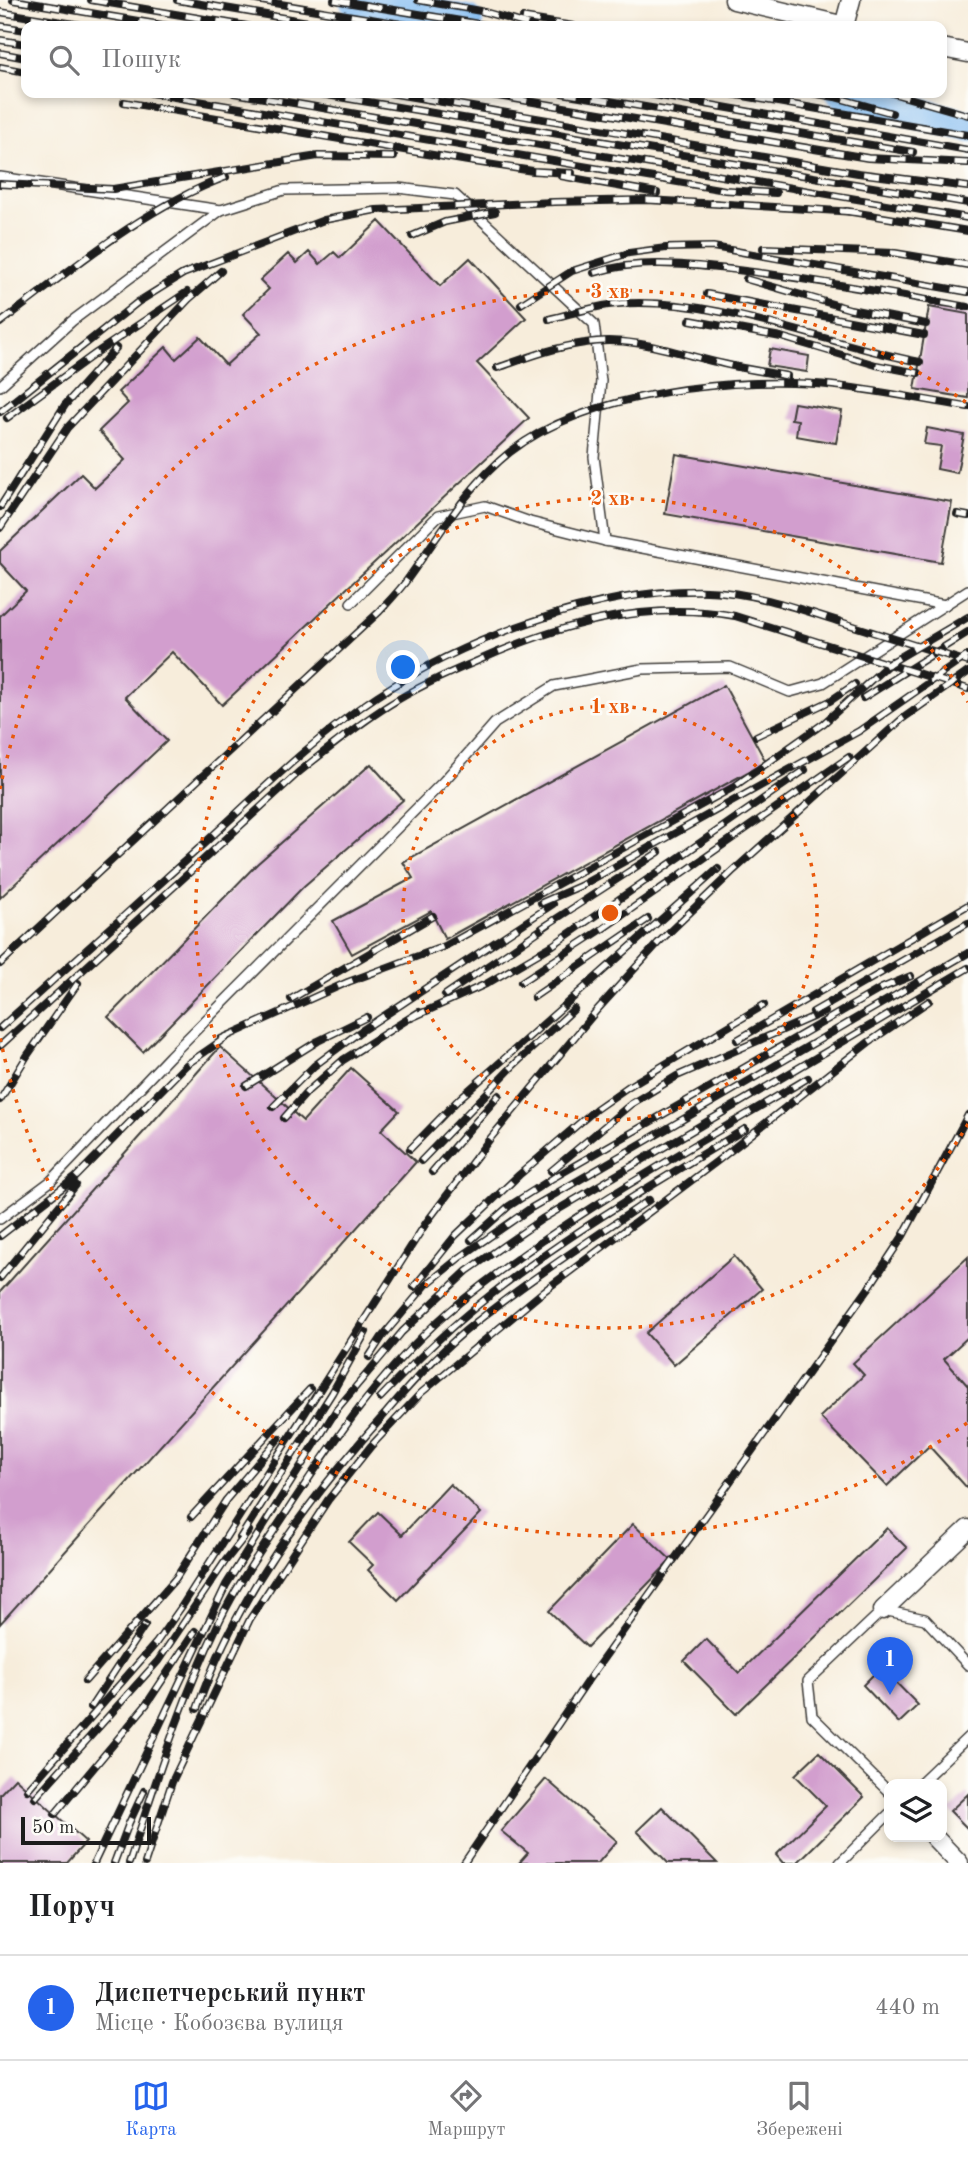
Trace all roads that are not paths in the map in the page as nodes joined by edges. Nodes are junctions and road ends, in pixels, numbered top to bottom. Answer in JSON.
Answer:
{"nodes":[{"id":1,"x":734,"y":0,"type":"edge"},
{"id":2,"x":851,"y":0,"type":"edge"},
{"id":3,"x":824,"y":21,"type":"edge"},
{"id":4,"x":846,"y":21,"type":"edge"},
{"id":5,"x":947,"y":49,"type":"edge"},
{"id":6,"x":968,"y":53,"type":"edge"},
{"id":7,"x":0,"y":177,"type":"edge"},
{"id":8,"x":221,"y":210,"type":"junction"},
{"id":9,"x":0,"y":386,"type":"edge"},
{"id":10,"x":605,"y":541,"type":"junction"},
{"id":11,"x":968,"y":590,"type":"edge"},
{"id":12,"x":351,"y":603,"type":"dead end"},
{"id":13,"x":945,"y":605,"type":"junction"},
{"id":14,"x":0,"y":1219,"type":"edge"},
{"id":15,"x":968,"y":1529,"type":"edge"},
{"id":16,"x":883,"y":1610,"type":"junction"},
{"id":17,"x":968,"y":1665,"type":"edge"},
{"id":18,"x":968,"y":1737,"type":"edge"},
{"id":19,"x":924,"y":1779,"type":"edge"},
{"id":20,"x":884,"y":1787,"type":"edge"},
{"id":21,"x":884,"y":1819,"type":"edge"},
{"id":22,"x":939,"y":1842,"type":"edge"},
{"id":23,"x":840,"y":1863,"type":"edge"},
{"id":24,"x":959,"y":1863,"type":"edge"}],
"edges":[{"from":1,"to":3,"type":"street"},
{"from":2,"to":4,"type":"street"},
{"from":5,"to":6,"type":"street"},
{"from":7,"to":8,"type":"lane"},
{"from":8,"to":9,"type":"lane"},
{"from":8,"to":10,"type":"lane"},
{"from":10,"to":12,"type":"lane"},
{"from":10,"to":13,"type":"lane"},
{"from":11,"to":13,"type":"lane"},
{"from":13,"to":14,"type":"lane"},
{"from":15,"to":16,"type":"street"},
{"from":16,"to":17,"type":"lane"},
{"from":16,"to":20,"type":"lane"},
{"from":18,"to":19,"type":"lane"},
{"from":21,"to":23,"type":"lane"},
{"from":22,"to":24,"type":"street"}]}
